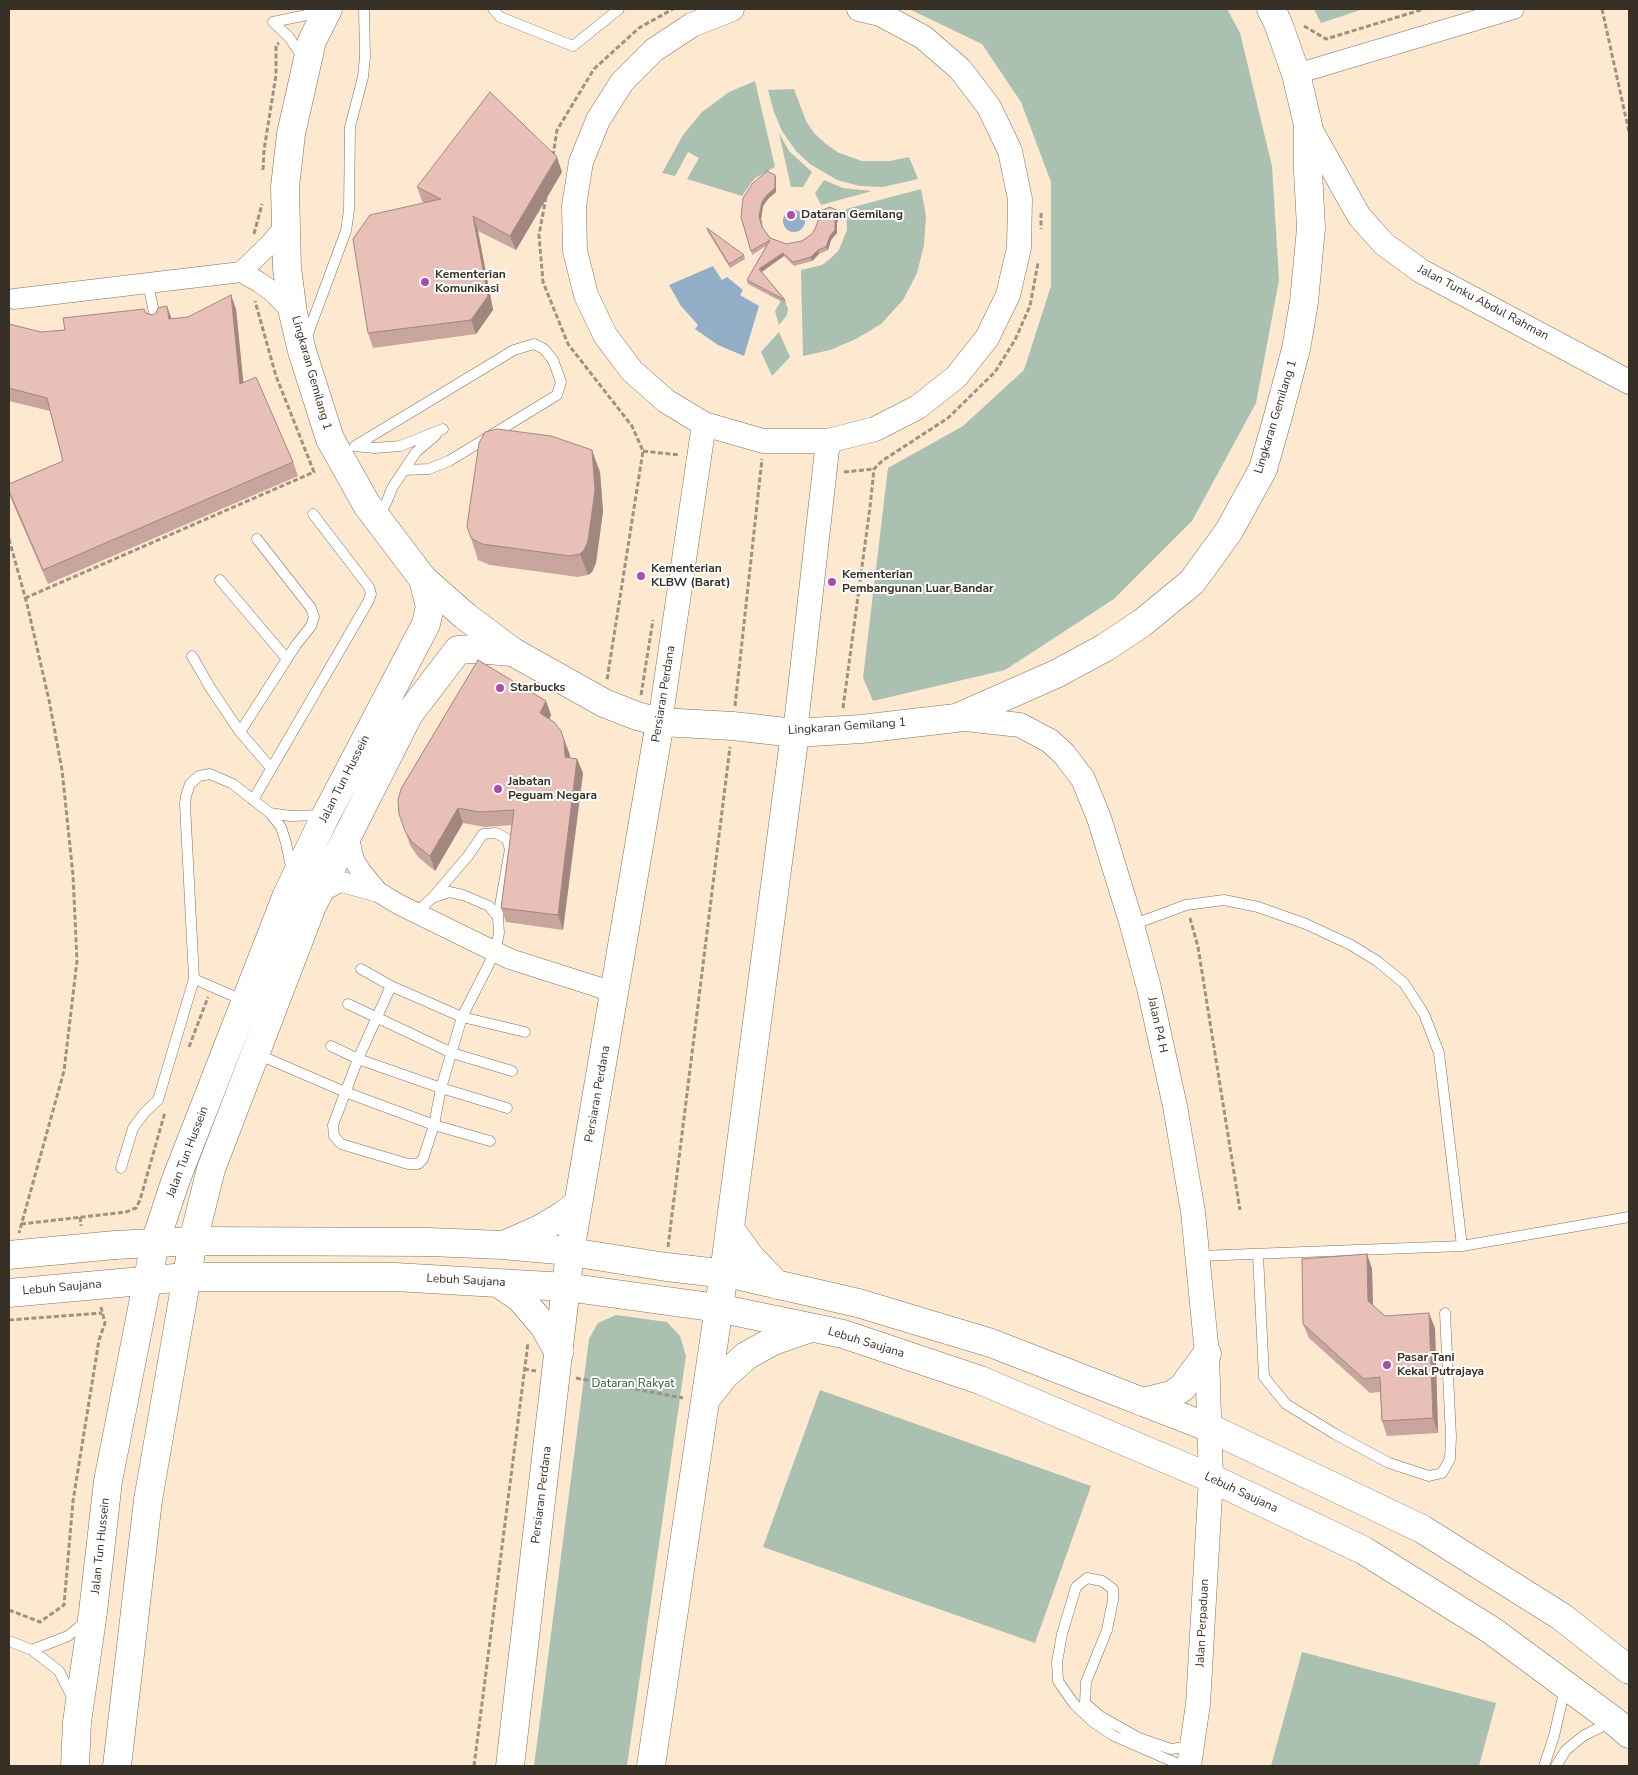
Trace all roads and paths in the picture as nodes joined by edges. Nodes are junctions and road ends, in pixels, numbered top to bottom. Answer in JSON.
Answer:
{"nodes":[{"id":1,"x":364,"y":9,"type":"edge"},
{"id":2,"x":493,"y":9,"type":"edge"},
{"id":3,"x":618,"y":9,"type":"edge"},
{"id":4,"x":732,"y":9,"type":"edge"},
{"id":5,"x":1271,"y":9,"type":"edge"},
{"id":6,"x":1424,"y":9,"type":"edge"},
{"id":7,"x":1514,"y":9,"type":"edge"},
{"id":8,"x":1602,"y":9,"type":"edge"},
{"id":9,"x":327,"y":10,"type":"edge"},
{"id":10,"x":873,"y":11,"type":"edge"},
{"id":11,"x":1300,"y":21,"type":"dead end"},
{"id":12,"x":307,"y":63,"type":"junction"},
{"id":13,"x":1296,"y":74,"type":"junction"},
{"id":14,"x":1308,"y":125,"type":"junction"},
{"id":15,"x":1629,"y":132,"type":"edge"},
{"id":16,"x":285,"y":226,"type":"junction"},
{"id":17,"x":241,"y":272,"type":"junction"},
{"id":18,"x":148,"y":284,"type":"junction"},
{"id":19,"x":14,"y":298,"type":"dead end"},
{"id":20,"x":293,"y":313,"type":"junction"},
{"id":21,"x":156,"y":322,"type":"edge"},
{"id":22,"x":302,"y":352,"type":"junction"},
{"id":23,"x":1629,"y":382,"type":"edge"},
{"id":24,"x":704,"y":424,"type":"junction"},
{"id":25,"x":764,"y":441,"type":"junction"},
{"id":26,"x":828,"y":441,"type":"junction"},
{"id":27,"x":342,"y":443,"type":"junction"},
{"id":28,"x":643,"y":451,"type":"dead end"},
{"id":29,"x":679,"y":455,"type":"dead end"},
{"id":30,"x":874,"y":469,"type":"dead end"},
{"id":31,"x":404,"y":470,"type":"junction"},
{"id":32,"x":314,"y":472,"type":"dead end"},
{"id":33,"x":840,"y":473,"type":"dead end"},
{"id":34,"x":312,"y":514,"type":"dead end"},
{"id":35,"x":378,"y":519,"type":"junction"},
{"id":36,"x":9,"y":539,"type":"edge"},
{"id":37,"x":257,"y":539,"type":"dead end"},
{"id":38,"x":423,"y":578,"type":"junction"},
{"id":39,"x":220,"y":580,"type":"dead end"},
{"id":40,"x":25,"y":598,"type":"junction"},
{"id":41,"x":513,"y":652,"type":"junction"},
{"id":42,"x":192,"y":656,"type":"dead end"},
{"id":43,"x":287,"y":659,"type":"junction"},
{"id":44,"x":956,"y":718,"type":"junction"},
{"id":45,"x":660,"y":722,"type":"junction"},
{"id":46,"x":733,"y":726,"type":"junction"},
{"id":47,"x":240,"y":732,"type":"junction"},
{"id":48,"x":795,"y":733,"type":"junction"},
{"id":49,"x":272,"y":768,"type":"junction"},
{"id":50,"x":252,"y":800,"type":"junction"},
{"id":51,"x":270,"y":813,"type":"junction"},
{"id":52,"x":326,"y":815,"type":"junction"},
{"id":53,"x":348,"y":834,"type":"junction"},
{"id":54,"x":306,"y":888,"type":"junction"},
{"id":55,"x":378,"y":892,"type":"junction"},
{"id":56,"x":432,"y":898,"type":"junction"},
{"id":57,"x":1186,"y":905,"type":"junction"},
{"id":58,"x":416,"y":913,"type":"junction"},
{"id":59,"x":498,"y":917,"type":"junction"},
{"id":60,"x":1132,"y":925,"type":"junction"},
{"id":61,"x":495,"y":952,"type":"junction"},
{"id":62,"x":361,"y":969,"type":"dead end"},
{"id":63,"x":194,"y":979,"type":"junction"},
{"id":64,"x":391,"y":986,"type":"junction"},
{"id":65,"x":615,"y":994,"type":"junction"},
{"id":66,"x":246,"y":1002,"type":"junction"},
{"id":67,"x":348,"y":1004,"type":"dead end"},
{"id":68,"x":377,"y":1018,"type":"junction"},
{"id":69,"x":462,"y":1018,"type":"junction"},
{"id":70,"x":525,"y":1032,"type":"dead end"},
{"id":71,"x":331,"y":1046,"type":"dead end"},
{"id":72,"x":452,"y":1053,"type":"junction"},
{"id":73,"x":256,"y":1054,"type":"junction"},
{"id":74,"x":358,"y":1059,"type":"junction"},
{"id":75,"x":512,"y":1071,"type":"dead end"},
{"id":76,"x":441,"y":1088,"type":"junction"},
{"id":77,"x":345,"y":1092,"type":"junction"},
{"id":78,"x":507,"y":1108,"type":"dead end"},
{"id":79,"x":434,"y":1126,"type":"junction"},
{"id":80,"x":490,"y":1141,"type":"dead end"},
{"id":81,"x":121,"y":1168,"type":"dead end"},
{"id":82,"x":578,"y":1204,"type":"junction"},
{"id":83,"x":1240,"y":1210,"type":"dead end"},
{"id":84,"x":1629,"y":1217,"type":"edge"},
{"id":85,"x":730,"y":1229,"type":"junction"},
{"id":86,"x":193,"y":1241,"type":"junction"},
{"id":87,"x":155,"y":1243,"type":"junction"},
{"id":88,"x":14,"y":1244,"type":"edge"},
{"id":89,"x":503,"y":1245,"type":"junction"},
{"id":90,"x":1462,"y":1246,"type":"junction"},
{"id":91,"x":570,"y":1252,"type":"junction"},
{"id":92,"x":1258,"y":1255,"type":"junction"},
{"id":93,"x":1199,"y":1256,"type":"junction"},
{"id":94,"x":666,"y":1267,"type":"junction"},
{"id":95,"x":724,"y":1273,"type":"junction"},
{"id":96,"x":186,"y":1277,"type":"junction"},
{"id":97,"x":149,"y":1279,"type":"junction"},
{"id":98,"x":498,"y":1282,"type":"junction"},
{"id":99,"x":777,"y":1285,"type":"junction"},
{"id":100,"x":566,"y":1287,"type":"junction"},
{"id":101,"x":9,"y":1293,"type":"edge"},
{"id":102,"x":106,"y":1295,"type":"junction"},
{"id":103,"x":718,"y":1308,"type":"junction"},
{"id":104,"x":102,"y":1313,"type":"junction"},
{"id":105,"x":1444,"y":1313,"type":"dead end"},
{"id":106,"x":9,"y":1320,"type":"edge"},
{"id":107,"x":812,"y":1328,"type":"junction"},
{"id":108,"x":1207,"y":1354,"type":"junction"},
{"id":109,"x":557,"y":1364,"type":"junction"},
{"id":110,"x":524,"y":1369,"type":"dead end"},
{"id":111,"x":705,"y":1400,"type":"junction"},
{"id":112,"x":1142,"y":1402,"type":"junction"},
{"id":113,"x":1210,"y":1428,"type":"junction"},
{"id":114,"x":1211,"y":1478,"type":"junction"},
{"id":115,"x":9,"y":1610,"type":"edge"},
{"id":116,"x":93,"y":1612,"type":"junction"},
{"id":117,"x":9,"y":1641,"type":"edge"},
{"id":118,"x":32,"y":1650,"type":"junction"},
{"id":119,"x":1629,"y":1670,"type":"edge"},
{"id":120,"x":1566,"y":1685,"type":"junction"},
{"id":121,"x":77,"y":1722,"type":"junction"},
{"id":122,"x":1622,"y":1727,"type":"edge"},
{"id":123,"x":1190,"y":1756,"type":"edge"},
{"id":124,"x":75,"y":1766,"type":"edge"},
{"id":125,"x":117,"y":1766,"type":"edge"},
{"id":126,"x":510,"y":1766,"type":"edge"},
{"id":127,"x":651,"y":1766,"type":"edge"},
{"id":128,"x":1178,"y":1766,"type":"edge"},
{"id":129,"x":1544,"y":1766,"type":"edge"},
{"id":130,"x":1556,"y":1766,"type":"edge"}],
"edges":[{"from":1,"to":22,"type":"lane"},
{"from":2,"to":3,"type":"lane"},
{"from":4,"to":24,"type":"street"},
{"from":5,"to":13,"type":"main road","name":"Lingkaran Gemilang 1"},
{"from":6,"to":11,"type":"path"},
{"from":7,"to":13,"type":"street"},
{"from":8,"to":15,"type":"path"},
{"from":9,"to":12,"type":"main road","name":"Lingkaran Gemilang 1"},
{"from":9,"to":12,"type":"lane"},
{"from":10,"to":26,"type":"street"},
{"from":12,"to":16,"type":"main road","name":"Lingkaran Gemilang 1"},
{"from":13,"to":14,"type":"main road","name":"Lingkaran Gemilang 1"},
{"from":14,"to":23,"type":"street","name":"Jalan Tunku Abdul Rahman"},
{"from":14,"to":44,"type":"main road","name":"Lingkaran Gemilang 1"},
{"from":16,"to":17,"type":"street"},
{"from":16,"to":20,"type":"main road","name":"Lingkaran Gemilang 1"},
{"from":17,"to":18,"type":"street"},
{"from":17,"to":20,"type":"street"},
{"from":18,"to":19,"type":"street"},
{"from":18,"to":21,"type":"lane"},
{"from":20,"to":22,"type":"main road","name":"Lingkaran Gemilang 1"},
{"from":22,"to":27,"type":"main road","name":"Lingkaran Gemilang 1"},
{"from":24,"to":25,"type":"street"},
{"from":24,"to":45,"type":"street","name":"Persiaran Perdana"},
{"from":25,"to":26,"type":"street"},
{"from":25,"to":46,"type":"path"},
{"from":26,"to":48,"type":"street"},
{"from":27,"to":31,"type":"lane"},
{"from":27,"to":31,"type":"lane"},
{"from":27,"to":35,"type":"main road","name":"Lingkaran Gemilang 1"},
{"from":28,"to":29,"type":"path"},
{"from":30,"to":33,"type":"path"},
{"from":31,"to":35,"type":"lane"},
{"from":32,"to":40,"type":"path"},
{"from":34,"to":49,"type":"lane"},
{"from":35,"to":38,"type":"main road","name":"Lingkaran Gemilang 1"},
{"from":36,"to":40,"type":"path"},
{"from":37,"to":43,"type":"lane"},
{"from":38,"to":41,"type":"main road","name":"Lingkaran Gemilang 1"},
{"from":38,"to":52,"type":"main road","name":"Jalan Tun Hussein"},
{"from":39,"to":43,"type":"lane"},
{"from":40,"to":88,"type":"path"},
{"from":41,"to":45,"type":"main road","name":"Lingkaran Gemilang 1"},
{"from":41,"to":53,"type":"main road","name":"Jalan Tun Hussein"},
{"from":42,"to":47,"type":"lane"},
{"from":43,"to":47,"type":"lane"},
{"from":44,"to":48,"type":"main road","name":"Lingkaran Gemilang 1"},
{"from":44,"to":60,"type":"street","name":"Jalan P4 H"},
{"from":45,"to":46,"type":"main road","name":"Lingkaran Gemilang 1"},
{"from":45,"to":65,"type":"main road","name":"Persiaran Perdana"},
{"from":46,"to":48,"type":"main road","name":"Lingkaran Gemilang 1"},
{"from":46,"to":94,"type":"path"},
{"from":47,"to":49,"type":"lane"},
{"from":48,"to":85,"type":"main road"},
{"from":49,"to":50,"type":"lane"},
{"from":50,"to":51,"type":"lane"},
{"from":50,"to":63,"type":"lane"},
{"from":51,"to":52,"type":"lane"},
{"from":51,"to":54,"type":"lane"},
{"from":52,"to":54,"type":"main road","name":"Jalan Tun Hussein"},
{"from":53,"to":54,"type":"main road","name":"Jalan Tun Hussein"},
{"from":53,"to":55,"type":"street"},
{"from":54,"to":55,"type":"street"},
{"from":54,"to":66,"type":"main road","name":"Jalan Tun Hussein"},
{"from":54,"to":73,"type":"main road","name":"Jalan Tun Hussein"},
{"from":55,"to":58,"type":"street"},
{"from":56,"to":58,"type":"lane"},
{"from":56,"to":59,"type":"lane"},
{"from":56,"to":59,"type":"lane"},
{"from":57,"to":60,"type":"lane"},
{"from":57,"to":83,"type":"path"},
{"from":57,"to":90,"type":"lane"},
{"from":58,"to":61,"type":"street"},
{"from":59,"to":61,"type":"lane"},
{"from":60,"to":93,"type":"street","name":"Jalan P4 H"},
{"from":61,"to":65,"type":"street"},
{"from":61,"to":69,"type":"lane"},
{"from":62,"to":64,"type":"lane"},
{"from":63,"to":66,"type":"lane"},
{"from":63,"to":81,"type":"lane"},
{"from":64,"to":68,"type":"lane"},
{"from":64,"to":69,"type":"lane"},
{"from":65,"to":82,"type":"main road","name":"Persiaran Perdana"},
{"from":66,"to":87,"type":"main road","name":"Jalan Tun Hussein"},
{"from":67,"to":68,"type":"lane"},
{"from":68,"to":72,"type":"lane"},
{"from":68,"to":74,"type":"lane"},
{"from":69,"to":70,"type":"lane"},
{"from":69,"to":72,"type":"lane"},
{"from":71,"to":74,"type":"lane"},
{"from":72,"to":75,"type":"lane"},
{"from":72,"to":76,"type":"lane"},
{"from":73,"to":77,"type":"lane"},
{"from":73,"to":86,"type":"main road","name":"Jalan Tun Hussein"},
{"from":74,"to":76,"type":"lane"},
{"from":74,"to":77,"type":"lane"},
{"from":76,"to":78,"type":"lane"},
{"from":76,"to":79,"type":"lane"},
{"from":77,"to":79,"type":"lane"},
{"from":77,"to":79,"type":"lane"},
{"from":79,"to":80,"type":"lane"},
{"from":82,"to":89,"type":"main road"},
{"from":82,"to":91,"type":"main road","name":"Persiaran Perdana"},
{"from":84,"to":90,"type":"lane"},
{"from":85,"to":95,"type":"main road"},
{"from":85,"to":99,"type":"main road"},
{"from":86,"to":87,"type":"main road"},
{"from":86,"to":89,"type":"main road"},
{"from":86,"to":96,"type":"main road","name":"Jalan Tun Hussein"},
{"from":87,"to":88,"type":"main road","bridge":true},
{"from":87,"to":97,"type":"main road","name":"Jalan Tun Hussein"},
{"from":89,"to":91,"type":"main road"},
{"from":90,"to":92,"type":"lane"},
{"from":91,"to":94,"type":"main road"},
{"from":91,"to":100,"type":"main road","name":"Persiaran Perdana"},
{"from":92,"to":93,"type":"lane"},
{"from":92,"to":105,"type":"lane"},
{"from":93,"to":108,"type":"street","name":"Jalan P4 H"},
{"from":94,"to":95,"type":"main road"},
{"from":95,"to":99,"type":"main road"},
{"from":95,"to":103,"type":"main road"},
{"from":96,"to":97,"type":"main road","name":"Lebuh Saujana"},
{"from":96,"to":98,"type":"main road","name":"Lebuh Saujana"},
{"from":96,"to":125,"type":"main road","name":"Jalan Tun Hussein"},
{"from":97,"to":102,"type":"main road","name":"Lebuh Saujana"},
{"from":97,"to":116,"type":"main road","name":"Jalan Tun Hussein"},
{"from":98,"to":100,"type":"main road","name":"Lebuh Saujana"},
{"from":98,"to":109,"type":"main road"},
{"from":99,"to":112,"type":"main road"},
{"from":100,"to":103,"type":"main road","name":"Lebuh Saujana"},
{"from":100,"to":109,"type":"main road","name":"Persiaran Perdana"},
{"from":101,"to":102,"type":"main road","name":"Lebuh Saujana"},
{"from":102,"to":104,"type":"path"},
{"from":103,"to":107,"type":"main road","name":"Lebuh Saujana"},
{"from":103,"to":111,"type":"main road"},
{"from":104,"to":106,"type":"path"},
{"from":104,"to":115,"type":"path"},
{"from":107,"to":111,"type":"main road"},
{"from":107,"to":114,"type":"main road","name":"Lebuh Saujana"},
{"from":108,"to":112,"type":"main road"},
{"from":108,"to":113,"type":"street","name":"Jalan P4 H"},
{"from":109,"to":110,"type":"path"},
{"from":109,"to":111,"type":"path"},
{"from":109,"to":126,"type":"main road","name":"Persiaran Perdana"},
{"from":111,"to":127,"type":"main road"},
{"from":112,"to":113,"type":"main road"},
{"from":113,"to":114,"type":"street","name":"Jalan Perpaduan"},
{"from":113,"to":119,"type":"main road"},
{"from":114,"to":120,"type":"main road","name":"Lebuh Saujana"},
{"from":114,"to":123,"type":"street","name":"Jalan Perpaduan"},
{"from":116,"to":118,"type":"lane"},
{"from":116,"to":121,"type":"main road","name":"Jalan Tun Hussein"},
{"from":117,"to":118,"type":"lane"},
{"from":118,"to":121,"type":"lane"},
{"from":120,"to":122,"type":"main road","name":"Lebuh Saujana"},
{"from":120,"to":129,"type":"lane"},
{"from":121,"to":124,"type":"main road","name":"Jalan Tun Hussein"},
{"from":122,"to":130,"type":"lane"},
{"from":123,"to":128,"type":"lane"}]}
